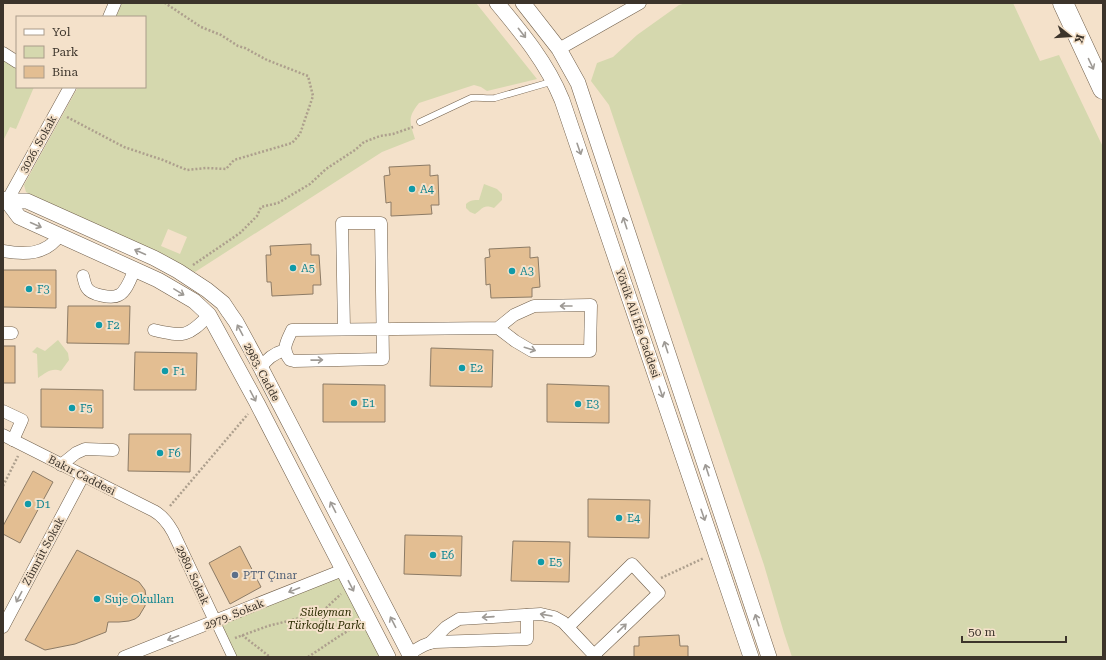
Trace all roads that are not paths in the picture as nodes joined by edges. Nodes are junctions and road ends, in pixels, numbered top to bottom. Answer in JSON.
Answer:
{"nodes":[{"id":1,"x":115,"y":3,"type":"edge"},
{"id":2,"x":498,"y":3,"type":"edge"},
{"id":3,"x":523,"y":3,"type":"edge"},
{"id":4,"x":640,"y":3,"type":"edge"},
{"id":5,"x":1063,"y":3,"type":"edge"},
{"id":6,"x":109,"y":16,"type":"edge"},
{"id":7,"x":559,"y":49,"type":"junction"},
{"id":8,"x":3,"y":53,"type":"edge"},
{"id":9,"x":16,"y":61,"type":"edge"},
{"id":10,"x":543,"y":62,"type":"junction"},
{"id":11,"x":554,"y":82,"type":"junction"},
{"id":12,"x":65,"y":89,"type":"edge"},
{"id":13,"x":1103,"y":89,"type":"edge"},
{"id":14,"x":420,"y":122,"type":"road end"},
{"id":15,"x":4,"y":203,"type":"edge"},
{"id":16,"x":60,"y":235,"type":"junction"},
{"id":17,"x":3,"y":251,"type":"edge"},
{"id":18,"x":135,"y":269,"type":"junction"},
{"id":19,"x":83,"y":276,"type":"dead end"},
{"id":20,"x":207,"y":290,"type":"junction"},
{"id":21,"x":204,"y":310,"type":"junction"},
{"id":22,"x":498,"y":328,"type":"junction"},
{"id":23,"x":344,"y":329,"type":"junction"},
{"id":24,"x":382,"y":329,"type":"junction"},
{"id":25,"x":154,"y":330,"type":"dead end"},
{"id":26,"x":285,"y":350,"type":"junction"},
{"id":27,"x":261,"y":368,"type":"junction"},
{"id":28,"x":3,"y":410,"type":"edge"},
{"id":29,"x":8,"y":437,"type":"edge"},
{"id":30,"x":113,"y":450,"type":"dead end"},
{"id":31,"x":62,"y":465,"type":"junction"},
{"id":32,"x":83,"y":476,"type":"junction"},
{"id":33,"x":161,"y":516,"type":"joint"},
{"id":34,"x":343,"y":570,"type":"junction"},
{"id":35,"x":527,"y":615,"type":"junction"},
{"id":36,"x":215,"y":621,"type":"junction"},
{"id":37,"x":3,"y":627,"type":"edge"},
{"id":38,"x":568,"y":627,"type":"junction"},
{"id":39,"x":430,"y":643,"type":"junction"},
{"id":40,"x":408,"y":656,"type":"edge"},
{"id":41,"x":595,"y":656,"type":"edge"},
{"id":42,"x":124,"y":657,"type":"edge"},
{"id":43,"x":232,"y":657,"type":"edge"},
{"id":44,"x":388,"y":657,"type":"edge"},
{"id":45,"x":751,"y":657,"type":"edge"},
{"id":46,"x":769,"y":657,"type":"edge"}],
"edges":[{"from":1,"to":6,"type":"street"},
{"from":2,"to":10,"type":"street","name":"Yörük Ali Efe Caddesi","one_way":true},
{"from":3,"to":7,"type":"street","name":"Yörük Ali Efe Caddesi"},
{"from":4,"to":7,"type":"street"},
{"from":5,"to":13,"type":"highway","one_way":true},
{"from":7,"to":10,"type":"street"},
{"from":46,"to":7,"type":"street","name":"Yörük Ali Efe Caddesi","one_way":true},
{"from":8,"to":9,"type":"street"},
{"from":10,"to":11,"type":"street","name":"Yörük Ali Efe Caddesi"},
{"from":11,"to":14,"type":"lane"},
{"from":11,"to":45,"type":"street","name":"Yörük Ali Efe Caddesi","one_way":true},
{"from":12,"to":15,"type":"street","name":"3026. Sokak"},
{"from":15,"to":16,"type":"street","name":"2983. Cadde","one_way":true},
{"from":20,"to":15,"type":"street","name":"2983. Cadde","one_way":true},
{"from":16,"to":17,"type":"street"},
{"from":16,"to":18,"type":"street","name":"2983. Cadde"},
{"from":18,"to":19,"type":"street"},
{"from":18,"to":21,"type":"street","name":"2983. Cadde","one_way":true},
{"from":20,"to":21,"type":"street"},
{"from":27,"to":20,"type":"street","name":"2983. Cadde","one_way":true},
{"from":21,"to":25,"type":"street"},
{"from":21,"to":34,"type":"street","name":"2983. Cadde","one_way":true},
{"from":22,"to":22,"type":"street","one_way":true},
{"from":22,"to":24,"type":"street"},
{"from":23,"to":24,"type":"street"},
{"from":23,"to":24,"type":"street"},
{"from":23,"to":26,"type":"street"},
{"from":26,"to":24,"type":"street","one_way":true},
{"from":26,"to":27,"type":"street"},
{"from":40,"to":27,"type":"street","name":"2983. Cadde","one_way":true},
{"from":28,"to":29,"type":"street"},
{"from":29,"to":31,"type":"street","name":"Bakır Caddesi"},
{"from":30,"to":31,"type":"street"},
{"from":31,"to":32,"type":"street","name":"Bakır Caddesi"},
{"from":32,"to":33,"type":"street","name":"Bakır Caddesi"},
{"from":32,"to":37,"type":"street","name":"Zümrüt Sokak","one_way":true},
{"from":33,"to":36,"type":"street","name":"2980. Sokak"},
{"from":34,"to":36,"type":"street","name":"2979. Sokak","one_way":true},
{"from":34,"to":44,"type":"street","name":"2983. Cadde","one_way":true},
{"from":38,"to":35,"type":"street","one_way":true},
{"from":35,"to":39,"type":"street","one_way":true},
{"from":35,"to":39,"type":"street"},
{"from":36,"to":42,"type":"street","name":"2979. Sokak","one_way":true},
{"from":36,"to":43,"type":"street","name":"2980. Sokak"},
{"from":38,"to":41,"type":"street"},
{"from":41,"to":38,"type":"street","one_way":true},
{"from":39,"to":40,"type":"street"}]}
